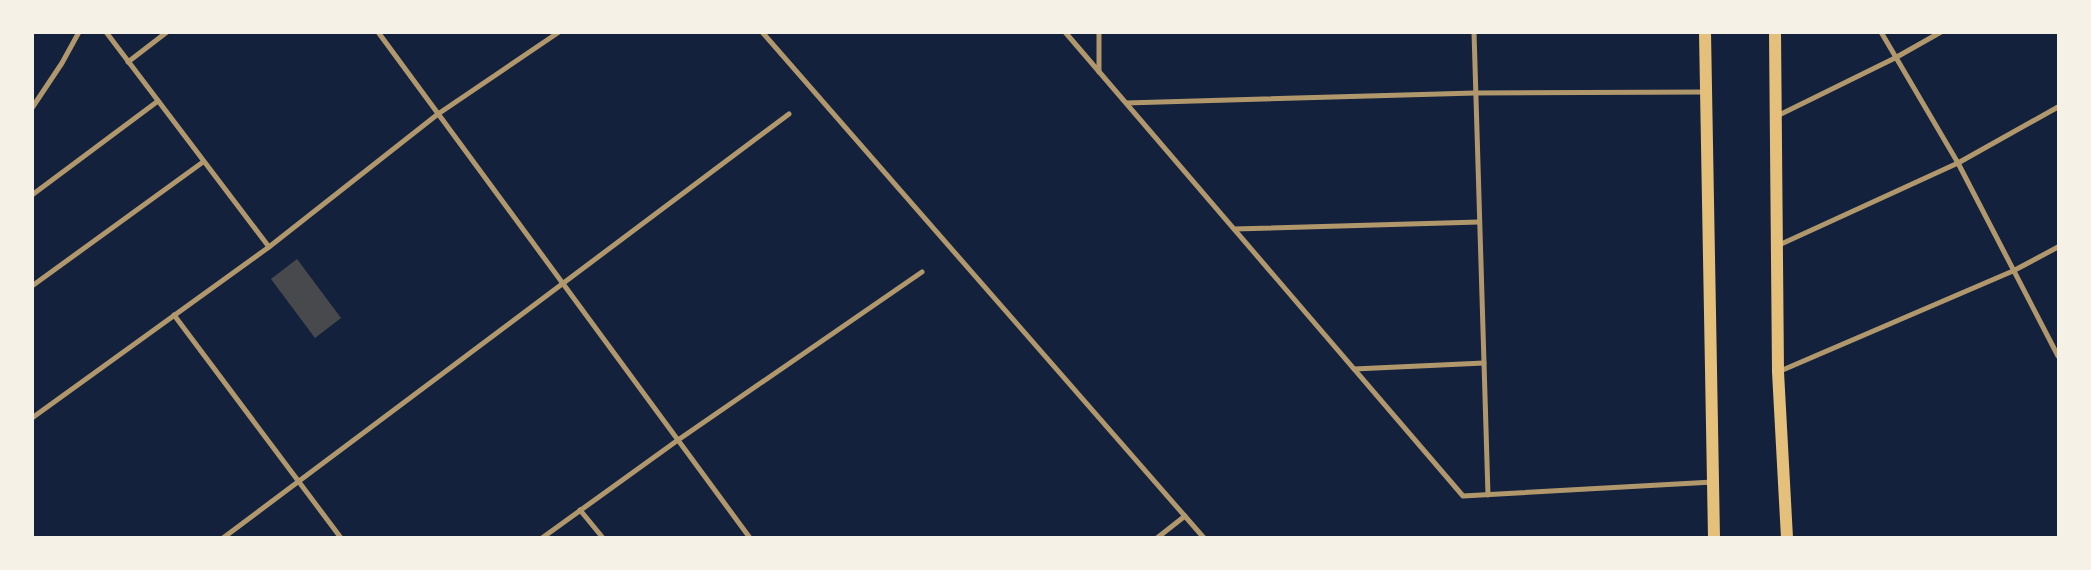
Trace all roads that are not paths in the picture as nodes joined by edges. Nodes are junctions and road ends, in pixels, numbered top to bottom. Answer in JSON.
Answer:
{"nodes":[{"id":1,"x":79,"y":32,"type":"edge"},
{"id":2,"x":106,"y":32,"type":"edge"},
{"id":3,"x":167,"y":32,"type":"edge"},
{"id":4,"x":378,"y":32,"type":"edge"},
{"id":5,"x":559,"y":32,"type":"edge"},
{"id":6,"x":762,"y":32,"type":"edge"},
{"id":7,"x":1065,"y":32,"type":"edge"},
{"id":8,"x":1099,"y":32,"type":"edge"},
{"id":9,"x":1474,"y":32,"type":"edge"},
{"id":10,"x":1705,"y":32,"type":"edge"},
{"id":11,"x":1775,"y":32,"type":"edge"},
{"id":12,"x":1881,"y":32,"type":"edge"},
{"id":13,"x":1941,"y":32,"type":"edge"},
{"id":14,"x":1895,"y":58,"type":"junction"},
{"id":15,"x":128,"y":62,"type":"junction"},
{"id":16,"x":1099,"y":72,"type":"junction"},
{"id":17,"x":1706,"y":92,"type":"junction"},
{"id":18,"x":1476,"y":93,"type":"junction"},
{"id":19,"x":158,"y":101,"type":"junction"},
{"id":20,"x":1126,"y":103,"type":"junction"},
{"id":21,"x":2058,"y":107,"type":"edge"},
{"id":22,"x":32,"y":108,"type":"edge"},
{"id":23,"x":438,"y":114,"type":"junction"},
{"id":24,"x":788,"y":114,"type":"dead end"},
{"id":25,"x":1776,"y":117,"type":"junction"},
{"id":26,"x":204,"y":162,"type":"junction"},
{"id":27,"x":1958,"y":163,"type":"junction"},
{"id":28,"x":32,"y":195,"type":"edge"},
{"id":29,"x":1479,"y":222,"type":"junction"},
{"id":30,"x":1234,"y":230,"type":"junction"},
{"id":31,"x":1777,"y":246,"type":"junction"},
{"id":32,"x":269,"y":247,"type":"junction"},
{"id":33,"x":2058,"y":247,"type":"edge"},
{"id":34,"x":2013,"y":271,"type":"junction"},
{"id":35,"x":922,"y":272,"type":"dead end"},
{"id":36,"x":563,"y":283,"type":"junction"},
{"id":37,"x":32,"y":286,"type":"edge"},
{"id":38,"x":174,"y":316,"type":"junction"},
{"id":39,"x":2058,"y":356,"type":"edge"},
{"id":40,"x":1484,"y":363,"type":"junction"},
{"id":41,"x":1354,"y":369,"type":"junction"},
{"id":42,"x":1778,"y":372,"type":"junction"},
{"id":43,"x":32,"y":418,"type":"edge"},
{"id":44,"x":678,"y":440,"type":"junction"},
{"id":45,"x":298,"y":482,"type":"junction"},
{"id":46,"x":1713,"y":482,"type":"junction"},
{"id":47,"x":1488,"y":495,"type":"junction"},
{"id":48,"x":580,"y":510,"type":"junction"},
{"id":49,"x":1185,"y":516,"type":"junction"},
{"id":50,"x":223,"y":538,"type":"edge"},
{"id":51,"x":341,"y":538,"type":"edge"},
{"id":52,"x":542,"y":538,"type":"edge"},
{"id":53,"x":603,"y":538,"type":"edge"},
{"id":54,"x":750,"y":538,"type":"edge"},
{"id":55,"x":1157,"y":538,"type":"edge"},
{"id":56,"x":1204,"y":538,"type":"edge"},
{"id":57,"x":1714,"y":538,"type":"edge"},
{"id":58,"x":1787,"y":538,"type":"edge"}],
"edges":[{"from":1,"to":22,"type":"street"},
{"from":2,"to":15,"type":"street"},
{"from":3,"to":15,"type":"street"},
{"from":4,"to":23,"type":"street"},
{"from":5,"to":23,"type":"street"},
{"from":6,"to":49,"type":"street"},
{"from":7,"to":16,"type":"street"},
{"from":8,"to":16,"type":"street"},
{"from":9,"to":18,"type":"street"},
{"from":10,"to":17,"type":"main road"},
{"from":11,"to":25,"type":"main road"},
{"from":12,"to":14,"type":"street"},
{"from":13,"to":14,"type":"street"},
{"from":14,"to":25,"type":"street"},
{"from":14,"to":27,"type":"street"},
{"from":15,"to":19,"type":"street"},
{"from":16,"to":20,"type":"street"},
{"from":17,"to":18,"type":"street"},
{"from":17,"to":46,"type":"main road"},
{"from":18,"to":20,"type":"street"},
{"from":18,"to":29,"type":"street"},
{"from":19,"to":26,"type":"street"},
{"from":19,"to":28,"type":"street"},
{"from":20,"to":30,"type":"street"},
{"from":21,"to":27,"type":"street"},
{"from":23,"to":32,"type":"street"},
{"from":23,"to":36,"type":"street"},
{"from":24,"to":36,"type":"street"},
{"from":25,"to":31,"type":"main road"},
{"from":26,"to":32,"type":"street"},
{"from":26,"to":37,"type":"street"},
{"from":27,"to":31,"type":"street"},
{"from":27,"to":34,"type":"street"},
{"from":29,"to":30,"type":"street"},
{"from":29,"to":40,"type":"street"},
{"from":30,"to":41,"type":"street"},
{"from":31,"to":42,"type":"main road"},
{"from":32,"to":38,"type":"street"},
{"from":33,"to":34,"type":"street"},
{"from":34,"to":39,"type":"street"},
{"from":34,"to":42,"type":"street"},
{"from":35,"to":44,"type":"street"},
{"from":36,"to":44,"type":"street"},
{"from":36,"to":45,"type":"street"},
{"from":38,"to":43,"type":"street"},
{"from":38,"to":45,"type":"street"},
{"from":40,"to":41,"type":"street"},
{"from":40,"to":47,"type":"street"},
{"from":41,"to":47,"type":"street"},
{"from":42,"to":58,"type":"main road"},
{"from":44,"to":48,"type":"street"},
{"from":44,"to":54,"type":"street"},
{"from":45,"to":50,"type":"street"},
{"from":45,"to":51,"type":"street"},
{"from":46,"to":47,"type":"street"},
{"from":46,"to":57,"type":"main road"},
{"from":48,"to":52,"type":"street"},
{"from":48,"to":53,"type":"street"},
{"from":49,"to":55,"type":"street"},
{"from":49,"to":56,"type":"street"}]}
